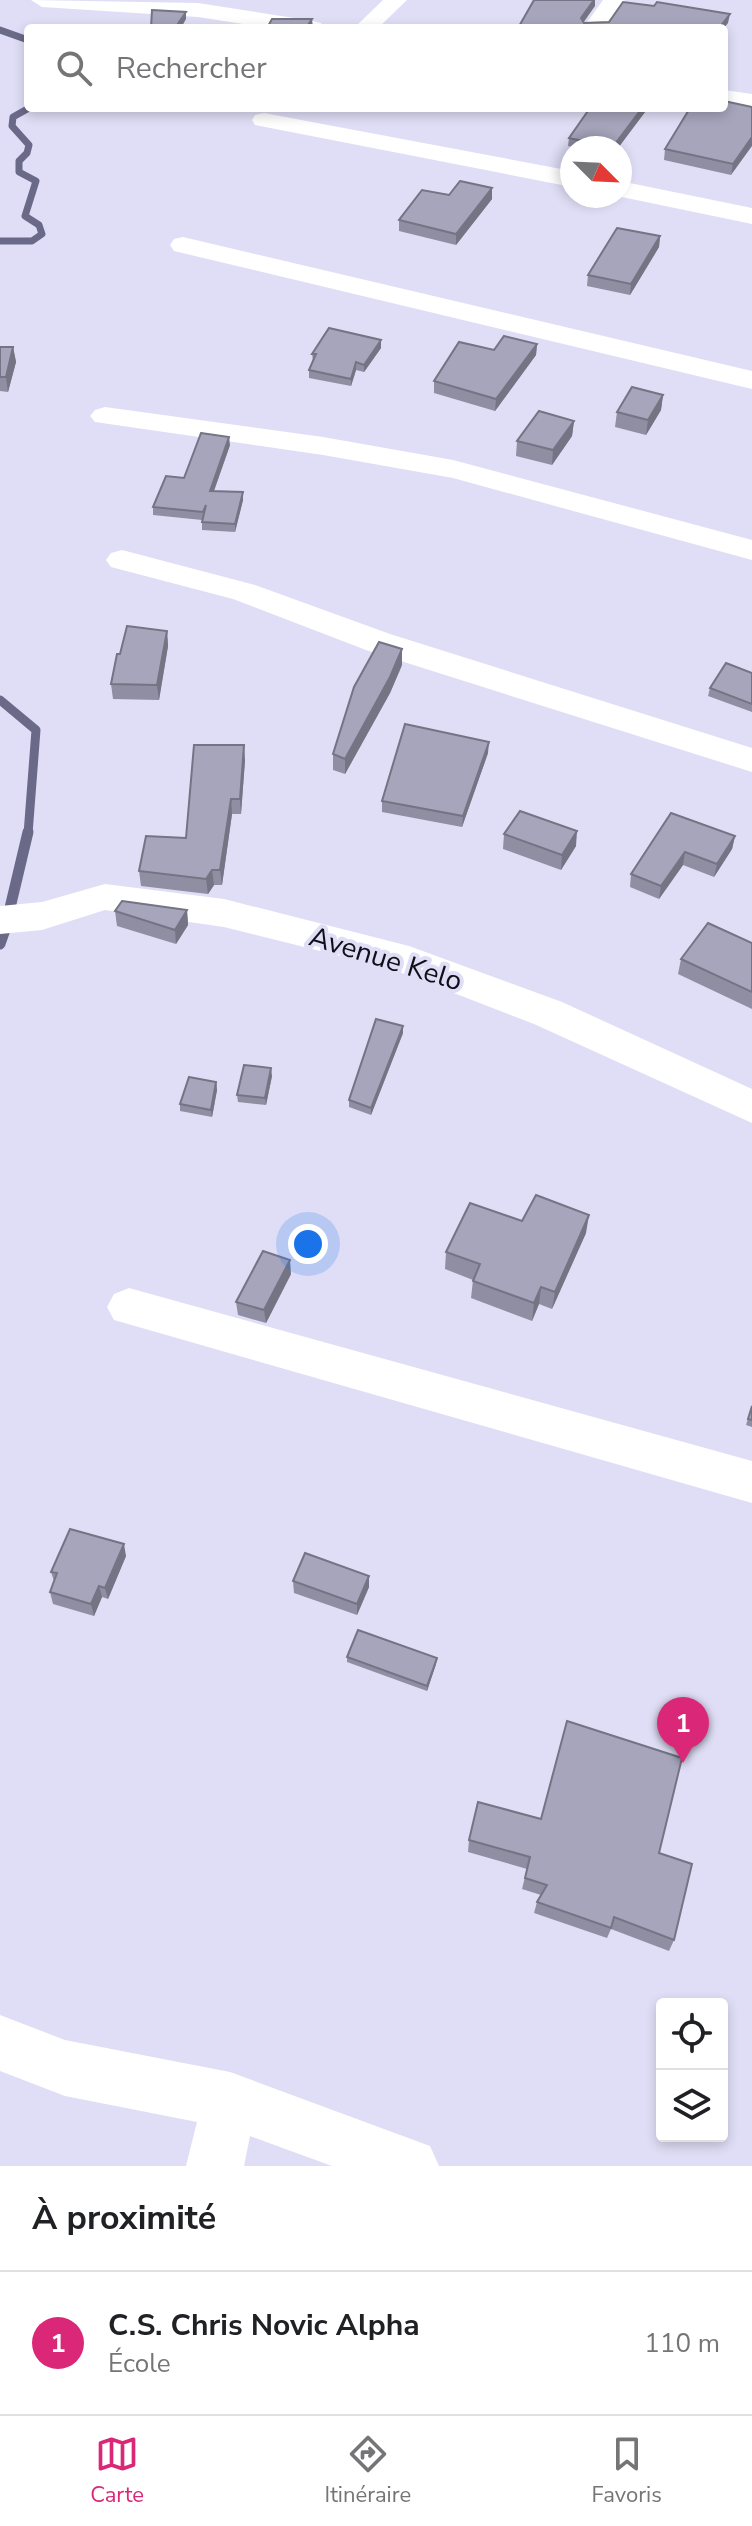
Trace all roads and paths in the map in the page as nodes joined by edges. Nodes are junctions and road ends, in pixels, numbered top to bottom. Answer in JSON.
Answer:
{"nodes":[{"id":1,"x":42,"y":0,"type":"edge"},
{"id":2,"x":396,"y":0,"type":"edge"},
{"id":3,"x":614,"y":0,"type":"edge"},
{"id":4,"x":203,"y":5,"type":"edge"},
{"id":5,"x":294,"y":24,"type":"edge"},
{"id":6,"x":369,"y":24,"type":"edge"},
{"id":7,"x":597,"y":24,"type":"edge"},
{"id":8,"x":264,"y":120,"type":"dead end"},
{"id":9,"x":560,"y":177,"type":"edge"},
{"id":10,"x":632,"y":191,"type":"edge"},
{"id":11,"x":752,"y":216,"type":"edge"},
{"id":12,"x":183,"y":245,"type":"dead end"},
{"id":13,"x":752,"y":380,"type":"edge"},
{"id":14,"x":105,"y":416,"type":"dead end"},
{"id":15,"x":752,"y":550,"type":"edge"},
{"id":16,"x":122,"y":560,"type":"dead end"},
{"id":17,"x":752,"y":760,"type":"edge"},
{"id":18,"x":0,"y":920,"type":"edge"},
{"id":19,"x":752,"y":1107,"type":"edge"},
{"id":20,"x":129,"y":1307,"type":"dead end"},
{"id":21,"x":752,"y":1482,"type":"edge"},
{"id":22,"x":0,"y":2043,"type":"edge"},
{"id":23,"x":230,"y":2100,"type":"junction"},
{"id":24,"x":215,"y":2166,"type":"edge"},
{"id":25,"x":410,"y":2166,"type":"edge"}],
"edges":[{"from":1,"to":4,"type":"street"},
{"from":2,"to":6,"type":"street"},
{"from":3,"to":7,"type":"street"},
{"from":4,"to":5,"type":"street"},
{"from":8,"to":9,"type":"street"},
{"from":10,"to":11,"type":"street"},
{"from":12,"to":13,"type":"street"},
{"from":14,"to":15,"type":"street"},
{"from":16,"to":17,"type":"street"},
{"from":18,"to":19,"type":"street","name":"Avenue Kelo"},
{"from":20,"to":21,"type":"street"},
{"from":22,"to":23,"type":"street"},
{"from":23,"to":24,"type":"street"},
{"from":23,"to":25,"type":"street"}]}
